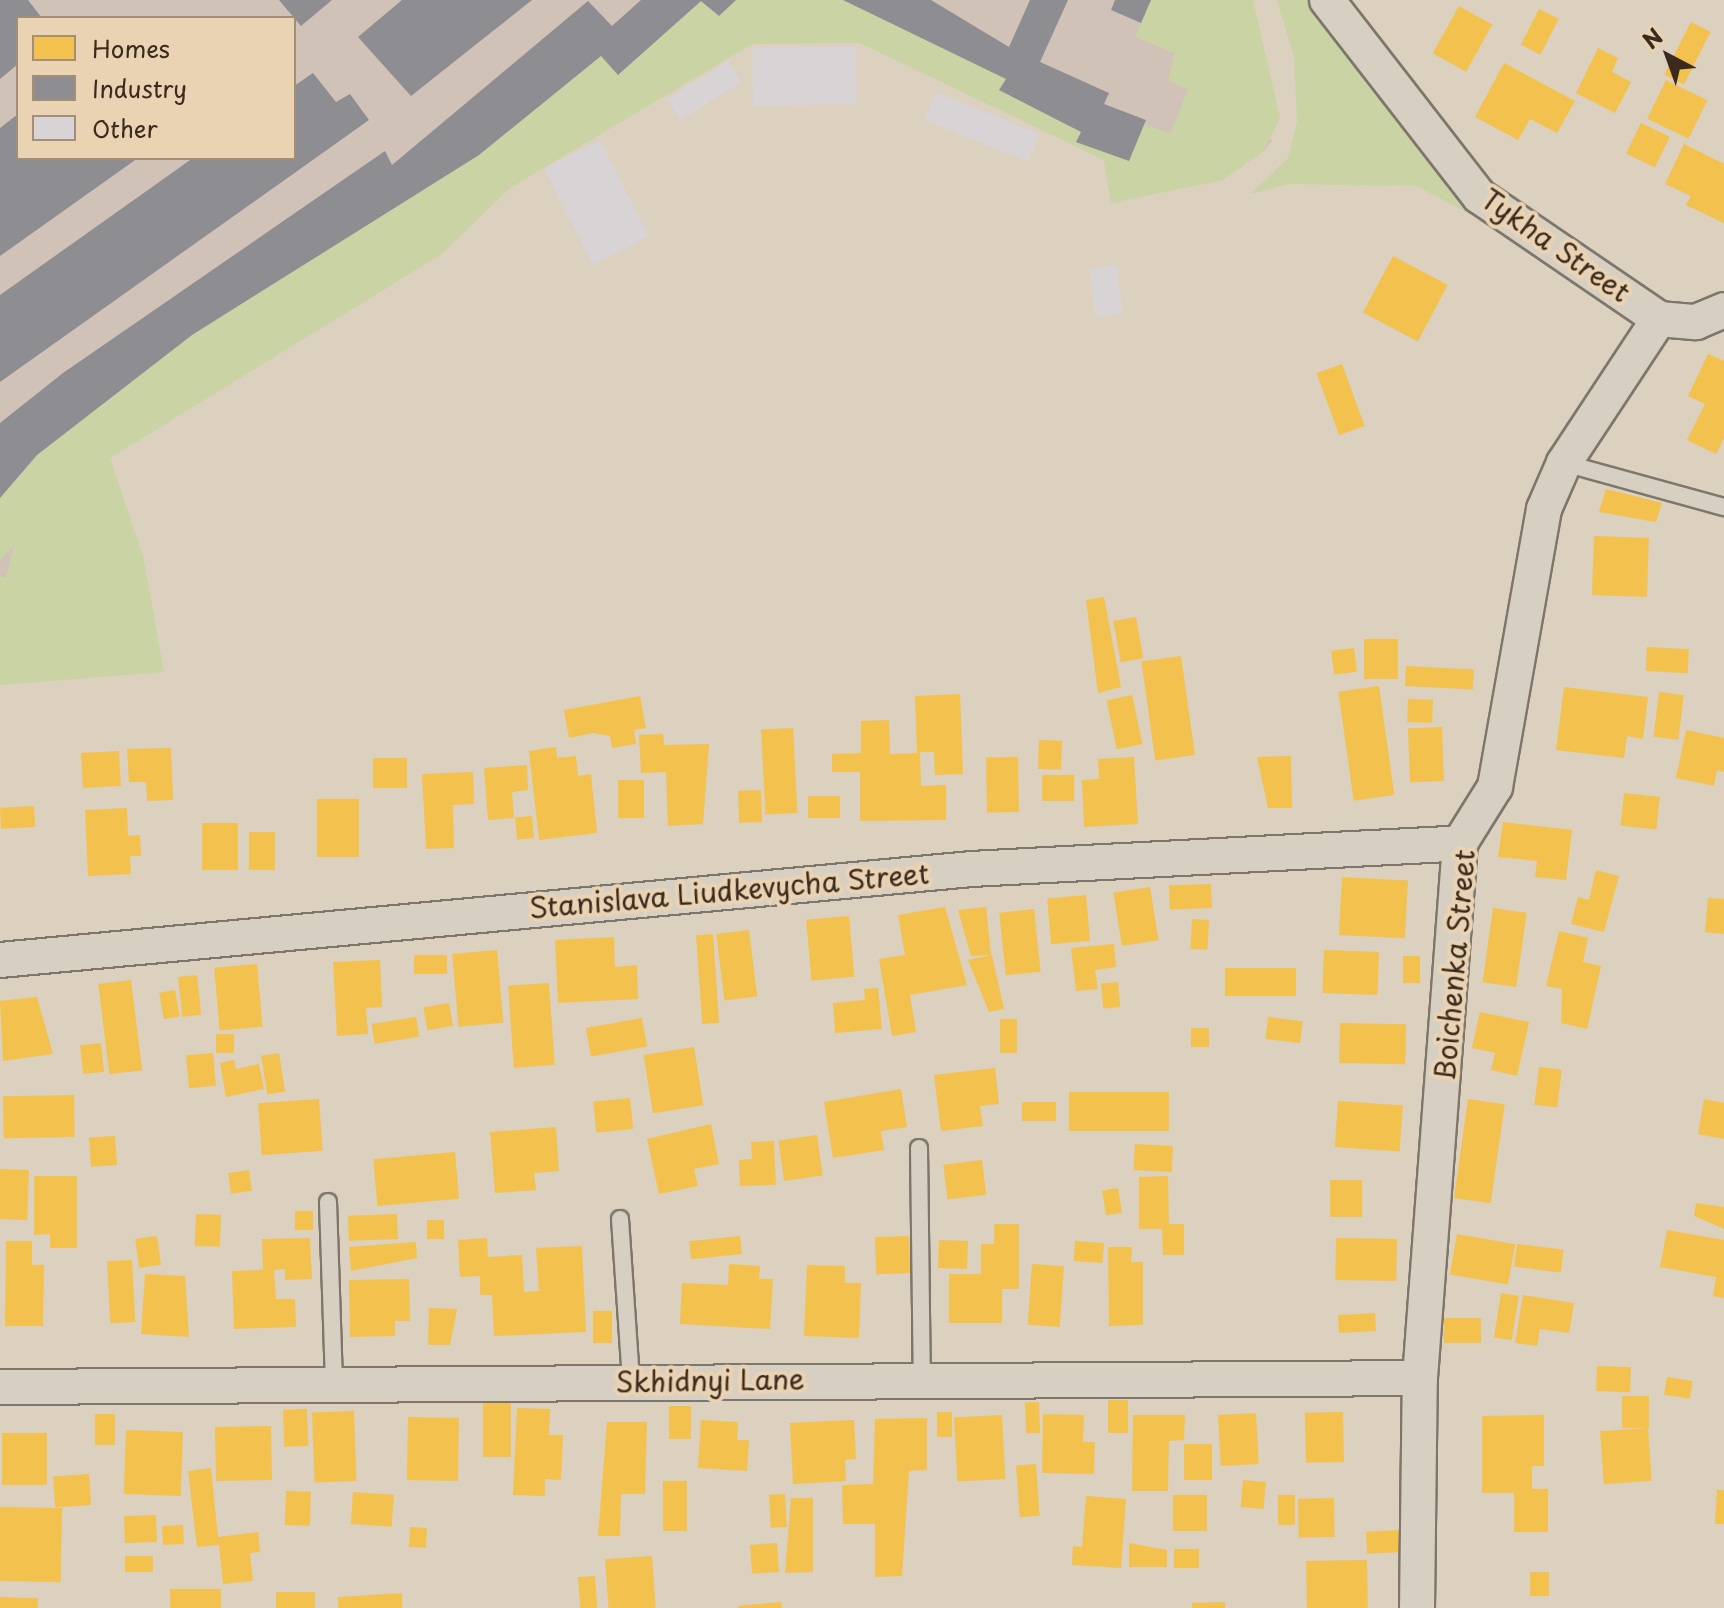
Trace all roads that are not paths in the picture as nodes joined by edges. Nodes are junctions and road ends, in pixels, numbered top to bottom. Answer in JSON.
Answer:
{"nodes":[{"id":1,"x":1327,"y":0,"type":"edge"},
{"id":2,"x":1724,"y":310,"type":"edge"},
{"id":3,"x":1659,"y":319,"type":"junction"},
{"id":4,"x":1564,"y":463,"type":"junction"},
{"id":5,"x":1724,"y":507,"type":"edge"},
{"id":6,"x":1460,"y":843,"type":"junction"},
{"id":7,"x":0,"y":960,"type":"edge"},
{"id":8,"x":919,"y":1148,"type":"dead end"},
{"id":9,"x":328,"y":1202,"type":"dead end"},
{"id":10,"x":620,"y":1219,"type":"dead end"},
{"id":11,"x":922,"y":1378,"type":"junction"},
{"id":12,"x":1420,"y":1378,"type":"junction"},
{"id":13,"x":631,"y":1381,"type":"junction"},
{"id":14,"x":334,"y":1385,"type":"junction"},
{"id":15,"x":0,"y":1387,"type":"edge"},
{"id":16,"x":1417,"y":1608,"type":"edge"}],
"edges":[{"from":1,"to":3,"type":"street","name":"Tykha Street"},
{"from":2,"to":3,"type":"street","name":"Tykha Street"},
{"from":3,"to":4,"type":"street","name":"Boichenka Street"},
{"from":4,"to":5,"type":"lane"},
{"from":4,"to":6,"type":"street","name":"Boichenka Street"},
{"from":6,"to":7,"type":"street","name":"Stanislava Liudkevycha Street"},
{"from":6,"to":12,"type":"street","name":"Boichenka Street"},
{"from":8,"to":11,"type":"lane"},
{"from":9,"to":14,"type":"lane"},
{"from":10,"to":13,"type":"lane"},
{"from":11,"to":12,"type":"street","name":"Skhidnyi Lane"},
{"from":11,"to":13,"type":"street","name":"Skhidnyi Lane"},
{"from":12,"to":16,"type":"street","name":"Boichenka Street"},
{"from":13,"to":14,"type":"street","name":"Skhidnyi Lane"},
{"from":14,"to":15,"type":"street","name":"Skhidnyi Lane"}]}
